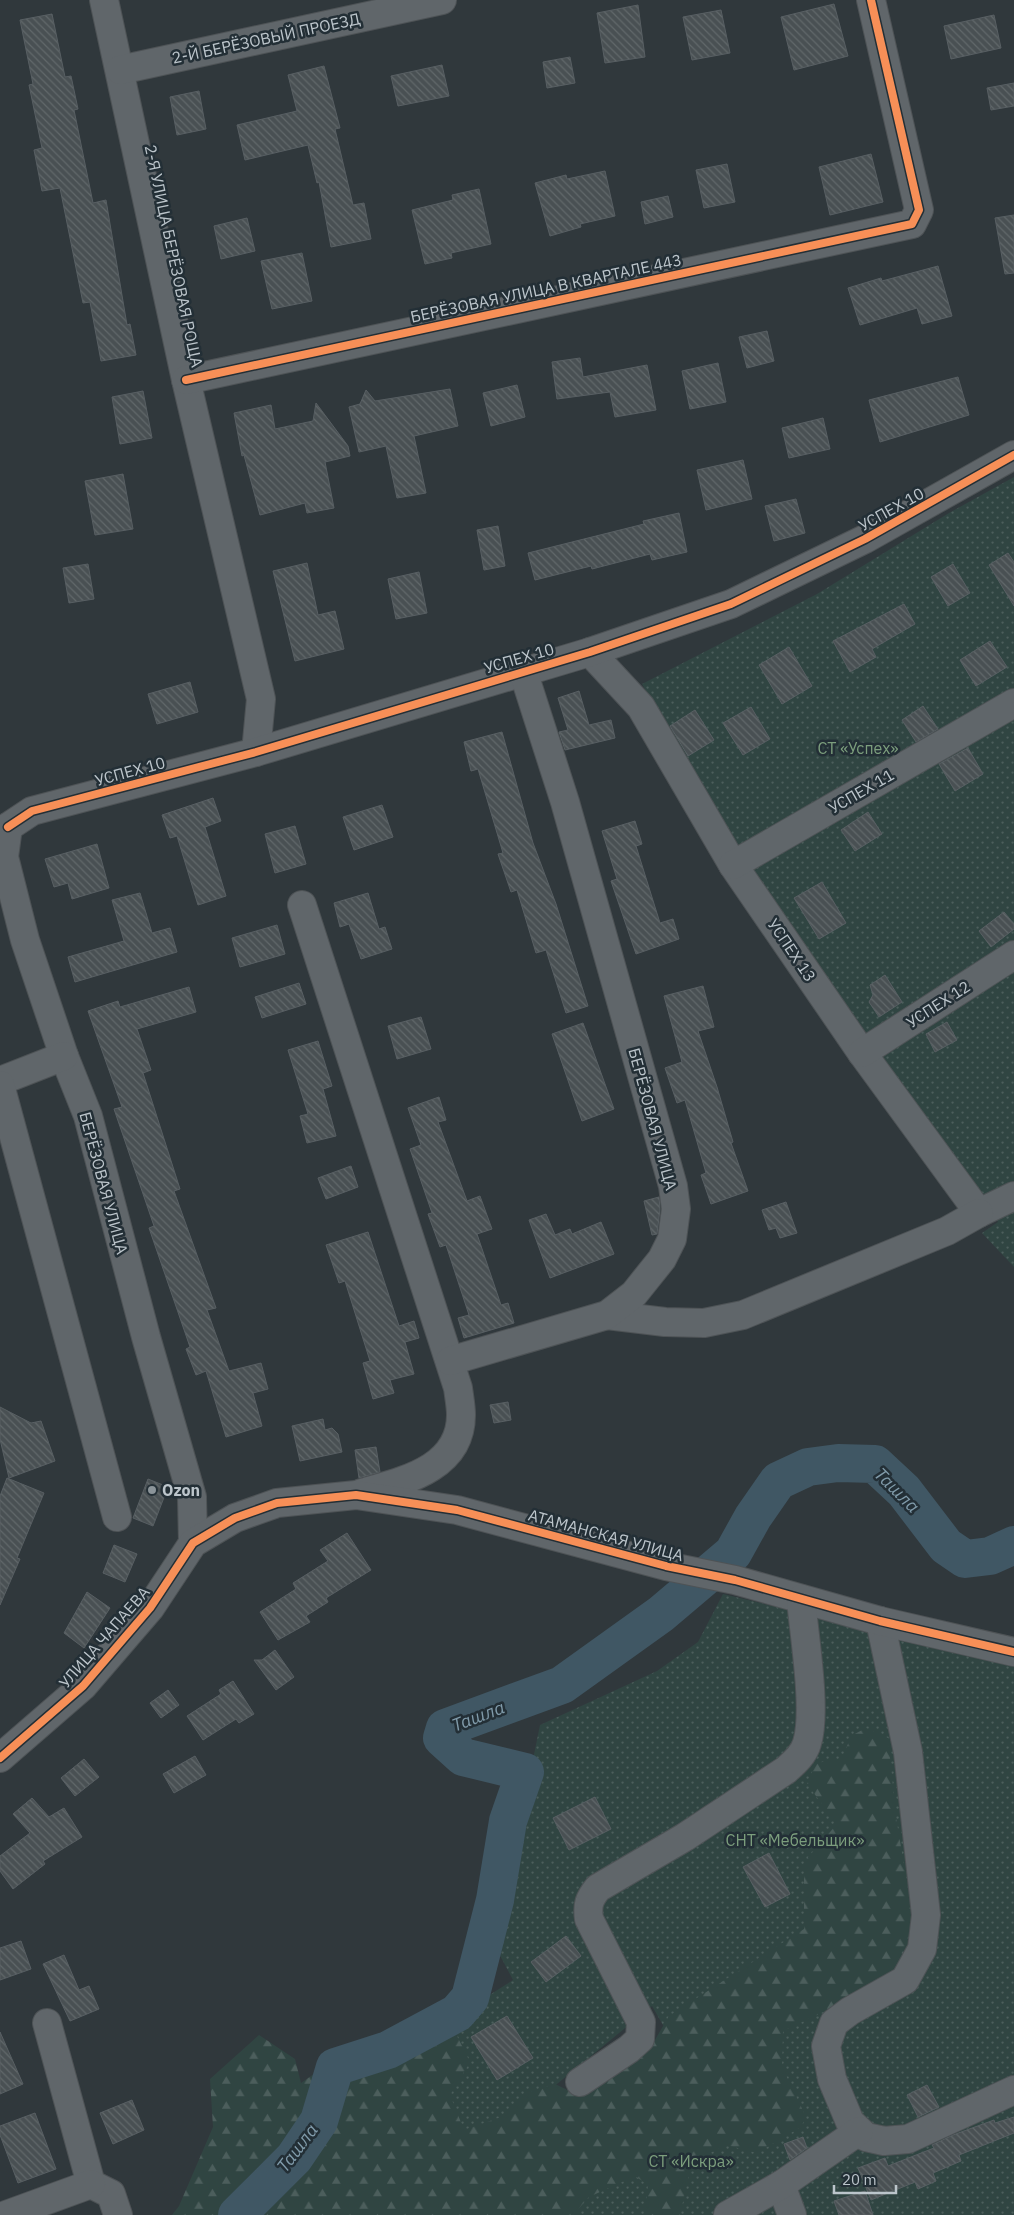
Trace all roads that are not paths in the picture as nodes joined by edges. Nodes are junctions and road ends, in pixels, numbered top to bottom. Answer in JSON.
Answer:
{"nodes":[{"id":1,"x":104,"y":0,"type":"edge"},
{"id":2,"x":442,"y":0,"type":"edge"},
{"id":3,"x":872,"y":0,"type":"edge"},
{"id":4,"x":120,"y":70,"type":"junction"},
{"id":5,"x":186,"y":380,"type":"junction"},
{"id":6,"x":1014,"y":455,"type":"edge"},
{"id":7,"x":590,"y":652,"type":"junction"},
{"id":8,"x":523,"y":671,"type":"junction"},
{"id":9,"x":1014,"y":703,"type":"edge"},
{"id":10,"x":256,"y":752,"type":"junction"},
{"id":11,"x":4,"y":824,"type":"edge"},
{"id":12,"x":733,"y":865,"type":"junction"},
{"id":13,"x":302,"y":905,"type":"dead end"},
{"id":14,"x":1014,"y":955,"type":"edge"},
{"id":15,"x":862,"y":1054,"type":"junction"},
{"id":16,"x":64,"y":1056,"type":"junction"},
{"id":17,"x":0,"y":1081,"type":"edge"},
{"id":18,"x":0,"y":1085,"type":"edge"},
{"id":19,"x":1014,"y":1196,"type":"edge"},
{"id":20,"x":979,"y":1213,"type":"junction"},
{"id":21,"x":607,"y":1315,"type":"junction"},
{"id":22,"x":450,"y":1361,"type":"junction"},
{"id":23,"x":356,"y":1495,"type":"junction"},
{"id":24,"x":117,"y":1517,"type":"dead end"},
{"id":25,"x":193,"y":1543,"type":"junction"},
{"id":26,"x":801,"y":1599,"type":"junction"},
{"id":27,"x":880,"y":1621,"type":"junction"},
{"id":28,"x":1014,"y":1652,"type":"edge"},
{"id":29,"x":0,"y":1758,"type":"edge"},
{"id":30,"x":48,"y":2023,"type":"dead end"},
{"id":31,"x":580,"y":2082,"type":"dead end"},
{"id":32,"x":1014,"y":2090,"type":"edge"},
{"id":33,"x":859,"y":2131,"type":"junction"},
{"id":34,"x":91,"y":2184,"type":"junction"},
{"id":35,"x":781,"y":2185,"type":"junction"},
{"id":36,"x":6,"y":2215,"type":"edge"},
{"id":37,"x":118,"y":2215,"type":"edge"},
{"id":38,"x":728,"y":2215,"type":"edge"},
{"id":39,"x":792,"y":2215,"type":"edge"}],
"edges":[{"from":1,"to":4,"type":"street","name":"2-Я УЛИЦА БЕРЁЗОВАЯ РОЩА"},
{"from":2,"to":4,"type":"street","name":"2-Й БЕРЁЗОВЫЙ ПРОЕЗД"},
{"from":3,"to":5,"type":"street","name":"БЕРЁЗОВАЯ УЛИЦА В КВАРТАЛЕ 443"},
{"from":4,"to":5,"type":"street","name":"2-Я УЛИЦА БЕРЁЗОВАЯ РОЩА"},
{"from":5,"to":10,"type":"street","name":"2-Я УЛИЦА БЕРЁЗОВАЯ РОЩА"},
{"from":6,"to":7,"type":"street","name":"УСПЕХ 10"},
{"from":7,"to":8,"type":"street","name":"УСПЕХ 10"},
{"from":7,"to":12,"type":"street","name":"УСПЕХ 13"},
{"from":8,"to":10,"type":"street","name":"УСПЕХ 10"},
{"from":8,"to":21,"type":"street","name":"БЕРЁЗОВАЯ УЛИЦА"},
{"from":9,"to":12,"type":"street","name":"УСПЕХ 11"},
{"from":10,"to":11,"type":"street","name":"УСПЕХ 10"},
{"from":11,"to":16,"type":"street","name":"БЕРЁЗОВАЯ УЛИЦА"},
{"from":12,"to":15,"type":"street","name":"УСПЕХ 13"},
{"from":13,"to":22,"type":"street"},
{"from":14,"to":15,"type":"street","name":"УСПЕХ 12"},
{"from":15,"to":20,"type":"street","name":"УСПЕХ 13"},
{"from":16,"to":17,"type":"street"},
{"from":16,"to":25,"type":"street","name":"БЕРЁЗОВАЯ УЛИЦА"},
{"from":18,"to":24,"type":"street"},
{"from":19,"to":20,"type":"street"},
{"from":20,"to":21,"type":"street"},
{"from":21,"to":22,"type":"street","name":"БЕРЁЗОВАЯ УЛИЦА"},
{"from":22,"to":23,"type":"street"},
{"from":23,"to":25,"type":"street","name":"АТАМАНСКАЯ УЛИЦА"},
{"from":23,"to":26,"type":"street","name":"АТАМАНСКАЯ УЛИЦА"},
{"from":25,"to":29,"type":"street","name":"УЛИЦА ЧАПАЕВА"},
{"from":26,"to":27,"type":"street","name":"АТАМАНСКАЯ УЛИЦА"},
{"from":26,"to":31,"type":"street"},
{"from":27,"to":28,"type":"street","name":"АТАМАНСКАЯ УЛИЦА"},
{"from":27,"to":33,"type":"street"},
{"from":30,"to":34,"type":"street"},
{"from":32,"to":33,"type":"street"},
{"from":33,"to":35,"type":"street"},
{"from":34,"to":36,"type":"street"},
{"from":34,"to":37,"type":"street"},
{"from":35,"to":38,"type":"street"},
{"from":35,"to":39,"type":"street"}]}
